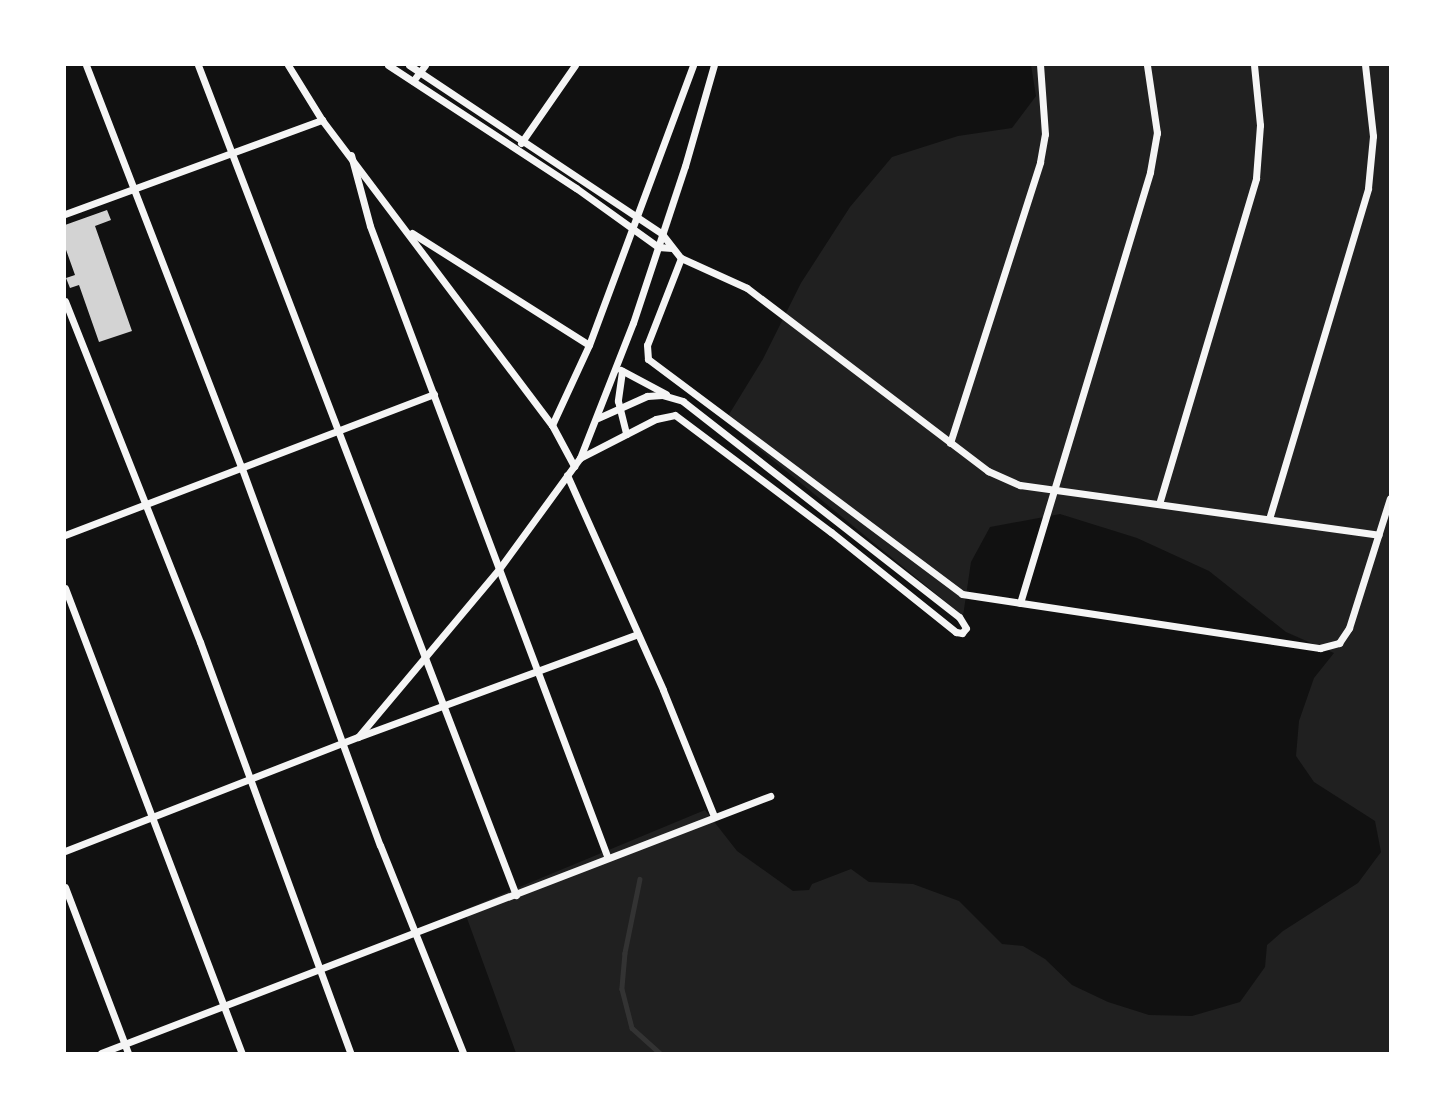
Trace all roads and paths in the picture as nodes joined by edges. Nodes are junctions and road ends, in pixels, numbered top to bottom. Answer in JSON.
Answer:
{"nodes":[{"id":1,"x":86,"y":65,"type":"edge"},
{"id":2,"x":198,"y":65,"type":"edge"},
{"id":3,"x":288,"y":65,"type":"edge"},
{"id":4,"x":388,"y":65,"type":"edge"},
{"id":5,"x":409,"y":65,"type":"edge"},
{"id":6,"x":425,"y":65,"type":"edge"},
{"id":7,"x":575,"y":65,"type":"edge"},
{"id":8,"x":693,"y":65,"type":"edge"},
{"id":9,"x":714,"y":65,"type":"edge"},
{"id":10,"x":1040,"y":65,"type":"edge"},
{"id":11,"x":1147,"y":65,"type":"edge"},
{"id":12,"x":1254,"y":65,"type":"edge"},
{"id":13,"x":1365,"y":65,"type":"edge"},
{"id":14,"x":420,"y":72,"type":"junction"},
{"id":15,"x":413,"y":81,"type":"junction"},
{"id":16,"x":322,"y":120,"type":"junction"},
{"id":17,"x":523,"y":140,"type":"junction"},
{"id":18,"x":516,"y":148,"type":"junction"},
{"id":19,"x":232,"y":151,"type":"junction"},
{"id":20,"x":351,"y":155,"type":"junction"},
{"id":21,"x":132,"y":189,"type":"junction"},
{"id":22,"x":65,"y":214,"type":"edge"},
{"id":23,"x":637,"y":217,"type":"junction"},
{"id":24,"x":633,"y":229,"type":"junction"},
{"id":25,"x":408,"y":230,"type":"junction"},
{"id":26,"x":662,"y":234,"type":"junction"},
{"id":27,"x":658,"y":247,"type":"junction"},
{"id":28,"x":672,"y":248,"type":"junction"},
{"id":29,"x":681,"y":258,"type":"junction"},
{"id":30,"x":65,"y":301,"type":"edge"},
{"id":31,"x":589,"y":345,"type":"junction"},
{"id":32,"x":619,"y":369,"type":"junction"},
{"id":33,"x":433,"y":394,"type":"junction"},
{"id":34,"x":670,"y":396,"type":"junction"},
{"id":35,"x":619,"y":408,"type":"junction"},
{"id":36,"x":598,"y":418,"type":"junction"},
{"id":37,"x":552,"y":425,"type":"junction"},
{"id":38,"x":337,"y":433,"type":"junction"},
{"id":39,"x":626,"y":434,"type":"junction"},
{"id":40,"x":950,"y":443,"type":"junction"},
{"id":41,"x":580,"y":458,"type":"junction"},
{"id":42,"x":241,"y":466,"type":"junction"},
{"id":43,"x":574,"y":466,"type":"junction"},
{"id":44,"x":567,"y":475,"type":"junction"},
{"id":45,"x":1056,"y":489,"type":"junction"},
{"id":46,"x":1390,"y":498,"type":"edge"},
{"id":47,"x":1158,"y":504,"type":"junction"},
{"id":48,"x":146,"y":505,"type":"junction"},
{"id":49,"x":1269,"y":519,"type":"junction"},
{"id":50,"x":65,"y":535,"type":"edge"},
{"id":51,"x":1379,"y":535,"type":"junction"},
{"id":52,"x":499,"y":569,"type":"junction"},
{"id":53,"x":65,"y":588,"type":"edge"},
{"id":54,"x":1020,"y":603,"type":"junction"},
{"id":55,"x":638,"y":634,"type":"junction"},
{"id":56,"x":424,"y":661,"type":"junction"},
{"id":57,"x":539,"y":671,"type":"junction"},
{"id":58,"x":442,"y":706,"type":"junction"},
{"id":59,"x":358,"y":737,"type":"junction"},
{"id":60,"x":345,"y":744,"type":"junction"},
{"id":61,"x":249,"y":780,"type":"junction"},
{"id":62,"x":770,"y":796,"type":"dead end"},
{"id":63,"x":713,"y":816,"type":"junction"},
{"id":64,"x":152,"y":818,"type":"junction"},
{"id":65,"x":65,"y":851,"type":"edge"},
{"id":66,"x":607,"y":856,"type":"junction"},
{"id":67,"x":65,"y":887,"type":"edge"},
{"id":68,"x":516,"y":895,"type":"junction"},
{"id":69,"x":414,"y":933,"type":"junction"},
{"id":70,"x":319,"y":969,"type":"junction"},
{"id":71,"x":225,"y":1006,"type":"junction"},
{"id":72,"x":124,"y":1044,"type":"junction"},
{"id":73,"x":101,"y":1053,"type":"edge"},
{"id":74,"x":128,"y":1053,"type":"edge"},
{"id":75,"x":242,"y":1053,"type":"edge"},
{"id":76,"x":350,"y":1053,"type":"edge"},
{"id":77,"x":463,"y":1053,"type":"edge"}],
"edges":[{"from":1,"to":21,"type":"street"},
{"from":2,"to":19,"type":"street"},
{"from":3,"to":16,"type":"street"},
{"from":4,"to":15,"type":"street"},
{"from":5,"to":14,"type":"street"},
{"from":6,"to":14,"type":"street"},
{"from":7,"to":17,"type":"street"},
{"from":8,"to":23,"type":"street"},
{"from":9,"to":26,"type":"street"},
{"from":10,"to":40,"type":"street"},
{"from":11,"to":45,"type":"street"},
{"from":12,"to":47,"type":"street"},
{"from":13,"to":49,"type":"street"},
{"from":14,"to":15,"type":"street"},
{"from":14,"to":17,"type":"street"},
{"from":15,"to":18,"type":"street"},
{"from":16,"to":19,"type":"street"},
{"from":16,"to":20,"type":"street"},
{"from":17,"to":18,"type":"street"},
{"from":17,"to":23,"type":"street"},
{"from":18,"to":24,"type":"street"},
{"from":19,"to":21,"type":"street"},
{"from":19,"to":38,"type":"street"},
{"from":20,"to":25,"type":"street"},
{"from":20,"to":33,"type":"street"},
{"from":21,"to":22,"type":"street"},
{"from":21,"to":42,"type":"street"},
{"from":23,"to":24,"type":"street"},
{"from":23,"to":26,"type":"street"},
{"from":24,"to":27,"type":"street"},
{"from":24,"to":31,"type":"street"},
{"from":25,"to":31,"type":"street"},
{"from":25,"to":37,"type":"street"},
{"from":26,"to":27,"type":"street"},
{"from":26,"to":28,"type":"street"},
{"from":27,"to":28,"type":"street"},
{"from":27,"to":32,"type":"street"},
{"from":28,"to":29,"type":"street"},
{"from":29,"to":40,"type":"street"},
{"from":29,"to":54,"type":"street"},
{"from":30,"to":48,"type":"street"},
{"from":31,"to":37,"type":"street"},
{"from":32,"to":34,"type":"street"},
{"from":32,"to":35,"type":"street"},
{"from":32,"to":36,"type":"street"},
{"from":33,"to":38,"type":"street"},
{"from":33,"to":52,"type":"street"},
{"from":34,"to":35,"type":"street"},
{"from":34,"to":39,"type":"street"},
{"from":35,"to":36,"type":"street"},
{"from":35,"to":39,"type":"street"},
{"from":36,"to":41,"type":"street"},
{"from":37,"to":43,"type":"street"},
{"from":38,"to":42,"type":"street"},
{"from":38,"to":56,"type":"street"},
{"from":39,"to":41,"type":"street"},
{"from":40,"to":45,"type":"street"},
{"from":41,"to":43,"type":"street"},
{"from":42,"to":48,"type":"street"},
{"from":42,"to":60,"type":"street"},
{"from":43,"to":44,"type":"street"},
{"from":44,"to":52,"type":"street"},
{"from":44,"to":55,"type":"street"},
{"from":45,"to":47,"type":"street"},
{"from":45,"to":54,"type":"street"},
{"from":46,"to":51,"type":"street"},
{"from":47,"to":49,"type":"street"},
{"from":48,"to":50,"type":"street"},
{"from":48,"to":61,"type":"street"},
{"from":49,"to":51,"type":"street"},
{"from":51,"to":54,"type":"street"},
{"from":52,"to":56,"type":"street"},
{"from":52,"to":57,"type":"street"},
{"from":53,"to":64,"type":"street"},
{"from":55,"to":57,"type":"street"},
{"from":55,"to":63,"type":"street"},
{"from":56,"to":58,"type":"street"},
{"from":56,"to":59,"type":"street"},
{"from":57,"to":58,"type":"street"},
{"from":57,"to":66,"type":"street"},
{"from":58,"to":59,"type":"street"},
{"from":58,"to":68,"type":"street"},
{"from":59,"to":60,"type":"street"},
{"from":60,"to":61,"type":"street"},
{"from":60,"to":69,"type":"street"},
{"from":61,"to":64,"type":"street"},
{"from":61,"to":70,"type":"street"},
{"from":62,"to":63,"type":"street"},
{"from":63,"to":66,"type":"street"},
{"from":64,"to":65,"type":"street"},
{"from":64,"to":71,"type":"street"},
{"from":66,"to":68,"type":"street"},
{"from":67,"to":72,"type":"street"},
{"from":68,"to":69,"type":"street"},
{"from":69,"to":70,"type":"street"},
{"from":69,"to":77,"type":"street"},
{"from":70,"to":71,"type":"street"},
{"from":70,"to":76,"type":"street"},
{"from":71,"to":72,"type":"street"},
{"from":71,"to":75,"type":"street"},
{"from":72,"to":73,"type":"street"},
{"from":72,"to":74,"type":"street"}]}
